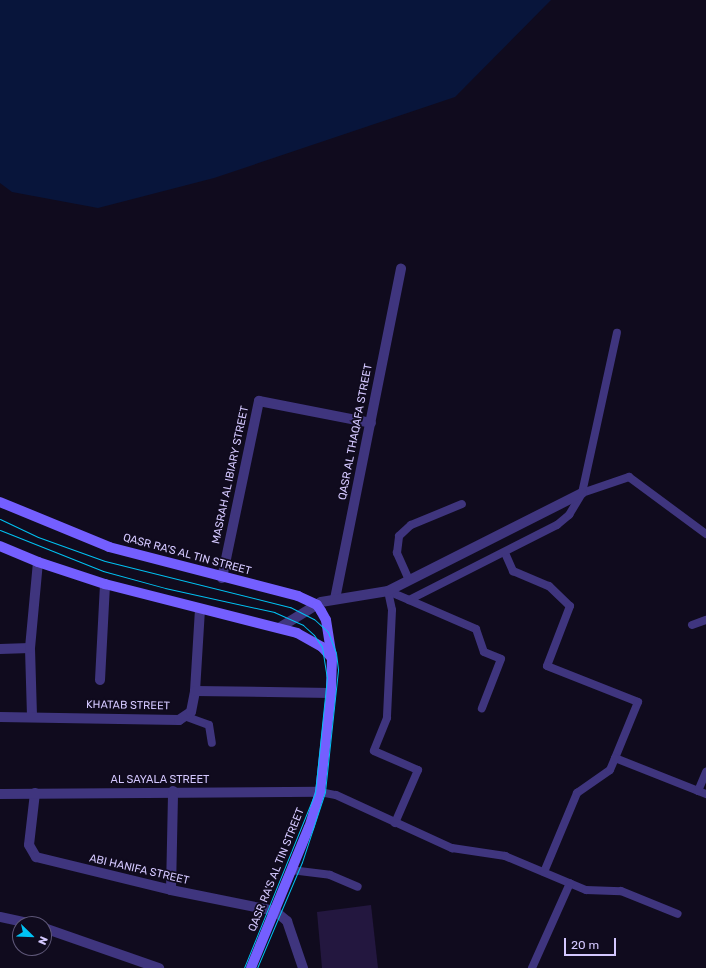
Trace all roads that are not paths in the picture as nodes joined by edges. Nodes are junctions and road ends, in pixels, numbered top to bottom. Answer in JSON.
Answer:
{"nodes":[{"id":1,"x":401,"y":269,"type":"dead end"},
{"id":2,"x":617,"y":333,"type":"dead end"},
{"id":3,"x":371,"y":423,"type":"junction"},
{"id":4,"x":582,"y":493,"type":"junction"},
{"id":5,"x":0,"y":502,"type":"edge"},
{"id":6,"x":462,"y":504,"type":"dead end"},
{"id":7,"x":706,"y":534,"type":"edge"},
{"id":8,"x":0,"y":546,"type":"edge"},
{"id":9,"x":505,"y":552,"type":"junction"},
{"id":10,"x":38,"y":562,"type":"junction"},
{"id":11,"x":222,"y":578,"type":"junction"},
{"id":12,"x":409,"y":580,"type":"junction"},
{"id":13,"x":106,"y":584,"type":"junction"},
{"id":14,"x":388,"y":591,"type":"junction"},
{"id":15,"x":335,"y":599,"type":"junction"},
{"id":16,"x":409,"y":600,"type":"junction"},
{"id":17,"x":317,"y":605,"type":"junction"},
{"id":18,"x":200,"y":610,"type":"junction"},
{"id":19,"x":706,"y":620,"type":"edge"},
{"id":20,"x":692,"y":624,"type":"dead end"},
{"id":21,"x":279,"y":628,"type":"junction"},
{"id":22,"x":30,"y":648,"type":"junction"},
{"id":23,"x":0,"y":649,"type":"edge"},
{"id":24,"x":332,"y":659,"type":"junction"},
{"id":25,"x":100,"y":680,"type":"dead end"},
{"id":26,"x":195,"y":691,"type":"junction"},
{"id":27,"x":331,"y":693,"type":"junction"},
{"id":28,"x":482,"y":708,"type":"dead end"},
{"id":29,"x":32,"y":716,"type":"junction"},
{"id":30,"x":0,"y":717,"type":"edge"},
{"id":31,"x":187,"y":717,"type":"junction"},
{"id":32,"x":212,"y":743,"type":"dead end"},
{"id":33,"x":615,"y":758,"type":"junction"},
{"id":34,"x":706,"y":772,"type":"edge"},
{"id":35,"x":173,"y":792,"type":"junction"},
{"id":36,"x":320,"y":792,"type":"junction"},
{"id":37,"x":36,"y":793,"type":"junction"},
{"id":38,"x":702,"y":793,"type":"edge"},
{"id":39,"x":0,"y":794,"type":"edge"},
{"id":40,"x":395,"y":823,"type":"junction"},
{"id":41,"x":291,"y":870,"type":"junction"},
{"id":42,"x":544,"y":872,"type":"junction"},
{"id":43,"x":570,"y":883,"type":"junction"},
{"id":44,"x":358,"y":887,"type":"dead end"},
{"id":45,"x":171,"y":890,"type":"junction"},
{"id":46,"x":275,"y":910,"type":"junction"},
{"id":47,"x":678,"y":914,"type":"dead end"},
{"id":48,"x":0,"y":917,"type":"edge"},
{"id":49,"x":12,"y":920,"type":"edge"},
{"id":50,"x":52,"y":931,"type":"edge"},
{"id":51,"x":159,"y":968,"type":"edge"},
{"id":52,"x":251,"y":968,"type":"edge"},
{"id":53,"x":303,"y":968,"type":"edge"},
{"id":54,"x":532,"y":968,"type":"edge"}],
"edges":[{"from":1,"to":3,"type":"street","name":"QASR AL THAQAFA STREET"},
{"from":2,"to":4,"type":"lane"},
{"from":3,"to":11,"type":"street","name":"MASRAH AL IBIARY STREET"},
{"from":3,"to":15,"type":"street","name":"QASR AL THAQAFA STREET"},
{"from":4,"to":7,"type":"lane"},
{"from":4,"to":9,"type":"lane"},
{"from":4,"to":12,"type":"street"},
{"from":5,"to":11,"type":"main road","name":"QASR RA'S AL TIN STREET"},
{"from":6,"to":12,"type":"lane"},
{"from":8,"to":10,"type":"main road"},
{"from":9,"to":16,"type":"lane"},
{"from":9,"to":33,"type":"lane"},
{"from":10,"to":13,"type":"main road"},
{"from":10,"to":22,"type":"street"},
{"from":11,"to":17,"type":"main road","name":"QASR RA'S AL TIN STREET"},
{"from":12,"to":14,"type":"street"},
{"from":13,"to":18,"type":"main road"},
{"from":13,"to":25,"type":"street"},
{"from":14,"to":15,"type":"street"},
{"from":14,"to":16,"type":"lane"},
{"from":14,"to":40,"type":"lane"},
{"from":15,"to":17,"type":"street"},
{"from":16,"to":28,"type":"lane"},
{"from":17,"to":21,"type":"street"},
{"from":17,"to":24,"type":"main road","name":"QASR RA'S AL TIN STREET"},
{"from":18,"to":21,"type":"main road"},
{"from":18,"to":26,"type":"street"},
{"from":19,"to":20,"type":"lane"},
{"from":21,"to":24,"type":"main road"},
{"from":22,"to":23,"type":"street"},
{"from":22,"to":29,"type":"street"},
{"from":24,"to":27,"type":"main road","name":"QASR RA'S AL TIN STREET"},
{"from":26,"to":27,"type":"street"},
{"from":26,"to":31,"type":"street"},
{"from":27,"to":36,"type":"main road","name":"QASR RA'S AL TIN STREET"},
{"from":29,"to":30,"type":"street","name":"KHATAB STREET"},
{"from":29,"to":31,"type":"street","name":"KHATAB STREET"},
{"from":31,"to":32,"type":"lane"},
{"from":33,"to":38,"type":"lane"},
{"from":33,"to":42,"type":"lane"},
{"from":34,"to":38,"type":"lane"},
{"from":35,"to":36,"type":"street","name":"AL SAYALA STREET"},
{"from":35,"to":37,"type":"street","name":"AL SAYALA STREET"},
{"from":35,"to":45,"type":"street"},
{"from":36,"to":40,"type":"lane"},
{"from":36,"to":41,"type":"main road","name":"QASR RA'S AL TIN STREET"},
{"from":37,"to":39,"type":"street","name":"AL SAYALA STREET"},
{"from":37,"to":45,"type":"street","name":"ABI HANIFA STREET"},
{"from":40,"to":42,"type":"lane"},
{"from":41,"to":44,"type":"lane"},
{"from":41,"to":46,"type":"main road","name":"QASR RA'S AL TIN STREET"},
{"from":42,"to":43,"type":"lane"},
{"from":43,"to":47,"type":"lane"},
{"from":43,"to":54,"type":"lane"},
{"from":45,"to":46,"type":"street","name":"ABI HANIFA STREET"},
{"from":46,"to":52,"type":"main road","name":"QASR RA'S AL TIN STREET"},
{"from":46,"to":53,"type":"street"},
{"from":48,"to":49,"type":"street"},
{"from":50,"to":51,"type":"street"}]}
